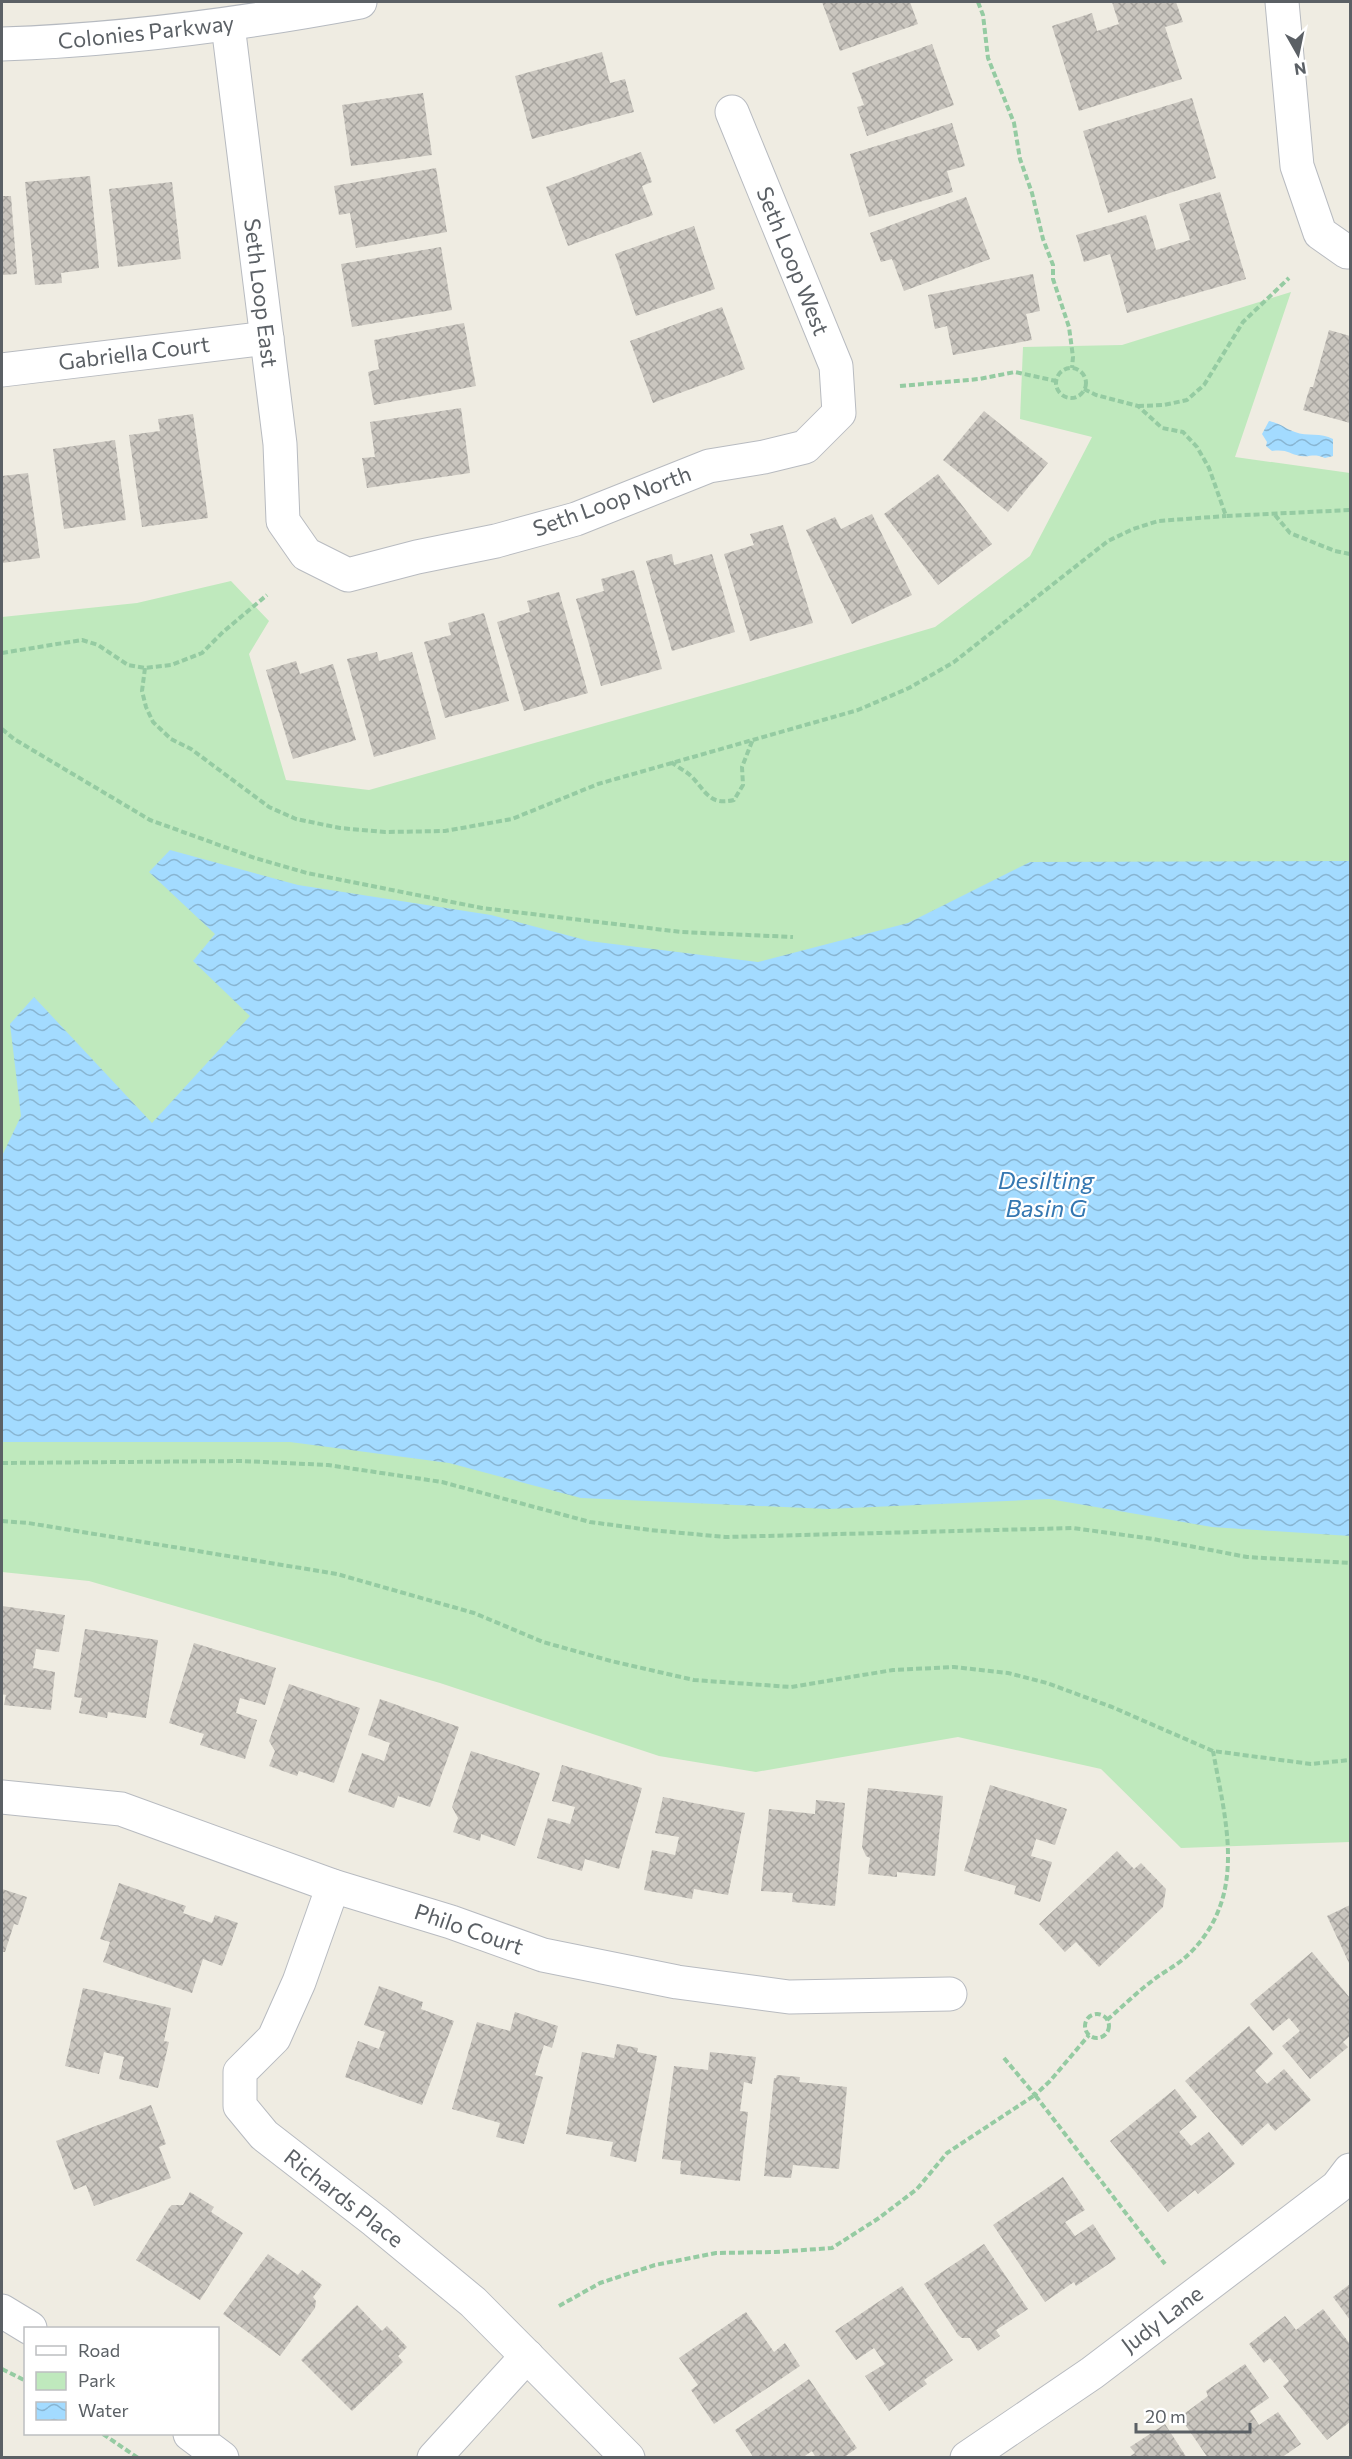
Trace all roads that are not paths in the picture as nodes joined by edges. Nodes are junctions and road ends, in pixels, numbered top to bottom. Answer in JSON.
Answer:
{"nodes":[{"id":1,"x":360,"y":2,"type":"edge"},
{"id":2,"x":1282,"y":2,"type":"edge"},
{"id":3,"x":228,"y":25,"type":"junction"},
{"id":4,"x":2,"y":44,"type":"edge"},
{"id":5,"x":732,"y":112,"type":"dead end"},
{"id":6,"x":1350,"y":252,"type":"edge"},
{"id":7,"x":267,"y":338,"type":"junction"},
{"id":8,"x":2,"y":370,"type":"edge"},
{"id":9,"x":839,"y":413,"type":"joint"},
{"id":10,"x":306,"y":554,"type":"joint"},
{"id":11,"x":2,"y":1797,"type":"edge"},
{"id":12,"x":333,"y":1886,"type":"junction"},
{"id":13,"x":950,"y":1994,"type":"dead end"},
{"id":14,"x":1350,"y":2170,"type":"edge"},
{"id":15,"x":2,"y":2312,"type":"edge"},
{"id":16,"x":28,"y":2327,"type":"edge"},
{"id":17,"x":527,"y":2356,"type":"junction"},
{"id":18,"x":193,"y":2435,"type":"edge"},
{"id":19,"x":222,"y":2457,"type":"edge"},
{"id":20,"x":434,"y":2457,"type":"edge"},
{"id":21,"x":628,"y":2457,"type":"edge"},
{"id":22,"x":967,"y":2457,"type":"edge"}],
"edges":[{"from":1,"to":3,"type":"street","name":"Colonies Parkway"},
{"from":2,"to":6,"type":"street"},
{"from":3,"to":4,"type":"street","name":"Colonies Parkway"},
{"from":3,"to":7,"type":"street","name":"Seth Loop East"},
{"from":5,"to":9,"type":"street","name":"Seth Loop West"},
{"from":7,"to":8,"type":"street","name":"Gabriella Court"},
{"from":7,"to":10,"type":"street","name":"Seth Loop East"},
{"from":9,"to":10,"type":"street","name":"Seth Loop North"},
{"from":11,"to":12,"type":"street","name":"Philo Court"},
{"from":12,"to":13,"type":"street","name":"Philo Court"},
{"from":12,"to":17,"type":"street","name":"Richards Place"},
{"from":14,"to":22,"type":"street","name":"Judy Lane"},
{"from":15,"to":16,"type":"street"},
{"from":17,"to":20,"type":"street"},
{"from":17,"to":21,"type":"street","name":"Richards Place"},
{"from":18,"to":19,"type":"street"}]}
